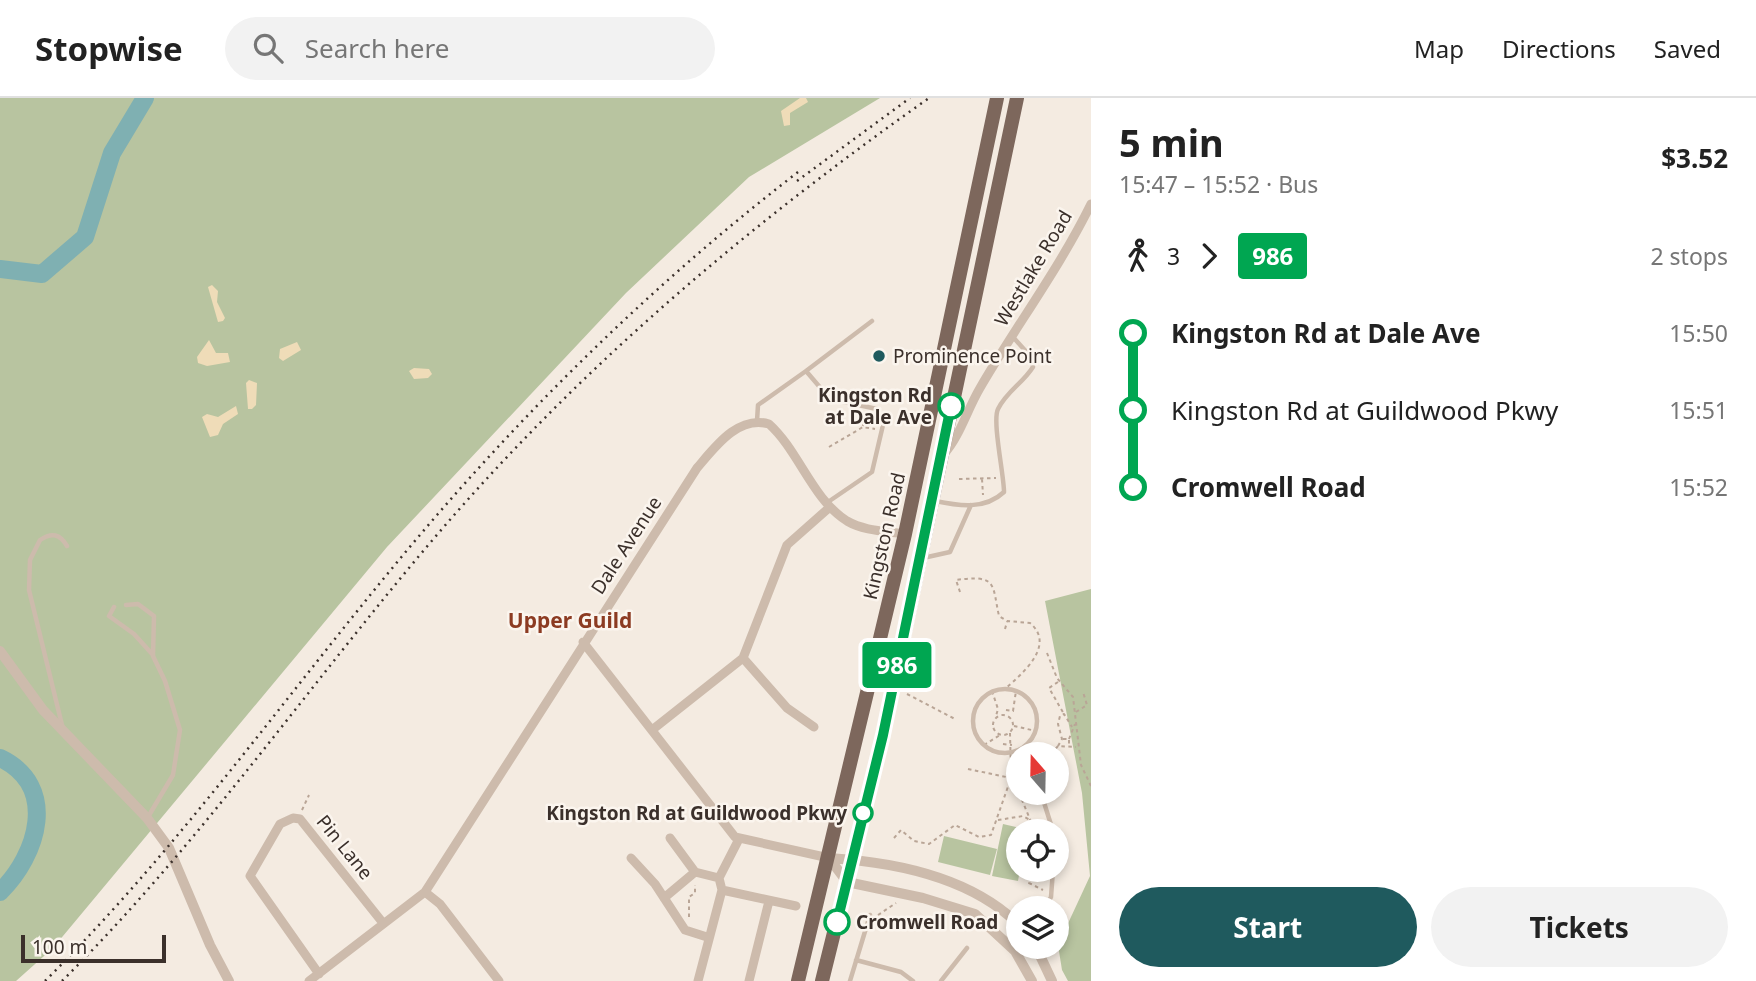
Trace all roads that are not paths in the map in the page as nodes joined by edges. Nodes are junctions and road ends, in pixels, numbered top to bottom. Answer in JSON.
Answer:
{"nodes":[{"id":1,"x":1017,"y":98,"type":"edge"},
{"id":2,"x":996,"y":103,"type":"edge"},
{"id":3,"x":1091,"y":204,"type":"edge"},
{"id":4,"x":872,"y":321,"type":"dead end"},
{"id":5,"x":1013,"y":336,"type":"junction"},
{"id":6,"x":806,"y":371,"type":"junction"},
{"id":7,"x":757,"y":421,"type":"junction"},
{"id":8,"x":940,"y":458,"type":"junction"},
{"id":9,"x":931,"y":501,"type":"junction"},
{"id":10,"x":829,"y":505,"type":"junction"},
{"id":11,"x":971,"y":505,"type":"junction"},
{"id":12,"x":905,"y":534,"type":"junction"},
{"id":13,"x":67,"y":546,"type":"dead end"},
{"id":14,"x":919,"y":558,"type":"junction"},
{"id":15,"x":126,"y":605,"type":"dead end"},
{"id":16,"x":114,"y":607,"type":"dead end"},
{"id":17,"x":583,"y":642,"type":"junction"},
{"id":18,"x":0,"y":651,"type":"edge"},
{"id":19,"x":153,"y":656,"type":"junction"},
{"id":20,"x":743,"y":658,"type":"junction"},
{"id":21,"x":814,"y":727,"type":"dead end"},
{"id":22,"x":652,"y":730,"type":"junction"},
{"id":23,"x":63,"y":732,"type":"junction"},
{"id":24,"x":1021,"y":752,"type":"edge"},
{"id":25,"x":148,"y":818,"type":"junction"},
{"id":26,"x":670,"y":838,"type":"dead end"},
{"id":27,"x":739,"y":839,"type":"junction"},
{"id":28,"x":631,"y":858,"type":"dead end"},
{"id":29,"x":828,"y":858,"type":"junction"},
{"id":30,"x":852,"y":860,"type":"junction"},
{"id":31,"x":697,"y":873,"type":"junction"},
{"id":32,"x":719,"y":878,"type":"junction"},
{"id":33,"x":847,"y":882,"type":"junction"},
{"id":34,"x":722,"y":890,"type":"junction"},
{"id":35,"x":425,"y":892,"type":"junction"},
{"id":36,"x":664,"y":898,"type":"junction"},
{"id":37,"x":769,"y":901,"type":"junction"},
{"id":38,"x":796,"y":906,"type":"dead end"},
{"id":39,"x":1006,"y":913,"type":"edge"},
{"id":40,"x":870,"y":915,"type":"road end"},
{"id":41,"x":383,"y":923,"type":"junction"},
{"id":42,"x":707,"y":937,"type":"junction"},
{"id":43,"x":1006,"y":940,"type":"edge"},
{"id":44,"x":967,"y":948,"type":"dead end"},
{"id":45,"x":1022,"y":959,"type":"edge"},
{"id":46,"x":1042,"y":959,"type":"edge"},
{"id":47,"x":856,"y":960,"type":"junction"},
{"id":48,"x":319,"y":974,"type":"junction"},
{"id":49,"x":229,"y":981,"type":"edge"},
{"id":50,"x":309,"y":981,"type":"edge"},
{"id":51,"x":499,"y":981,"type":"edge"},
{"id":52,"x":698,"y":981,"type":"edge"},
{"id":53,"x":749,"y":981,"type":"edge"},
{"id":54,"x":798,"y":981,"type":"edge"},
{"id":55,"x":822,"y":981,"type":"edge"},
{"id":56,"x":850,"y":981,"type":"edge"},
{"id":57,"x":913,"y":981,"type":"edge"},
{"id":58,"x":941,"y":981,"type":"edge"},
{"id":59,"x":1032,"y":981,"type":"edge"},
{"id":60,"x":1052,"y":981,"type":"edge"}],
"edges":[{"from":1,"to":8,"type":"main road","name":"Kingston Road"},
{"from":2,"to":12,"type":"main road","name":"Kingston Road"},
{"from":3,"to":5,"type":"street","name":"Westlake Road"},
{"from":4,"to":6,"type":"lane"},
{"from":5,"to":8,"type":"street","name":"Westlake Road"},
{"from":5,"to":11,"type":"lane"},
{"from":6,"to":7,"type":"lane"},
{"from":6,"to":10,"type":"lane"},
{"from":7,"to":10,"type":"street"},
{"from":7,"to":17,"type":"street","name":"Dale Avenue"},
{"from":8,"to":9,"type":"main road","name":"Kingston Road"},
{"from":9,"to":11,"type":"lane"},
{"from":9,"to":14,"type":"main road","name":"Kingston Road"},
{"from":10,"to":12,"type":"street"},
{"from":10,"to":20,"type":"street"},
{"from":11,"to":14,"type":"lane"},
{"from":12,"to":29,"type":"main road","name":"Kingston Road"},
{"from":13,"to":23,"type":"lane"},
{"from":14,"to":30,"type":"main road","name":"Kingston Road"},
{"from":15,"to":19,"type":"lane"},
{"from":16,"to":19,"type":"lane"},
{"from":17,"to":22,"type":"street"},
{"from":17,"to":35,"type":"street","name":"Dale Avenue"},
{"from":18,"to":23,"type":"street"},
{"from":19,"to":25,"type":"lane"},
{"from":20,"to":21,"type":"street"},
{"from":20,"to":22,"type":"street"},
{"from":22,"to":27,"type":"street"},
{"from":23,"to":25,"type":"street"},
{"from":24,"to":24,"type":"lane"},
{"from":25,"to":49,"type":"street"},
{"from":26,"to":31,"type":"street"},
{"from":27,"to":29,"type":"street"},
{"from":27,"to":32,"type":"street"},
{"from":28,"to":36,"type":"street"},
{"from":29,"to":30,"type":"street"},
{"from":29,"to":33,"type":"street"},
{"from":29,"to":54,"type":"main road","name":"Kingston Road"},
{"from":30,"to":33,"type":"main road","name":"Kingston Road"},
{"from":30,"to":39,"type":"street"},
{"from":31,"to":32,"type":"street"},
{"from":31,"to":36,"type":"street"},
{"from":32,"to":34,"type":"street"},
{"from":33,"to":43,"type":"street"},
{"from":33,"to":55,"type":"main road","name":"Kingston Road"},
{"from":34,"to":37,"type":"street"},
{"from":34,"to":42,"type":"street"},
{"from":35,"to":41,"type":"street","name":"Dale Avenue"},
{"from":35,"to":51,"type":"street"},
{"from":36,"to":42,"type":"street"},
{"from":37,"to":38,"type":"street"},
{"from":37,"to":53,"type":"street"},
{"from":40,"to":47,"type":"lane"},
{"from":41,"to":48,"type":"street","name":"Dale Avenue"},
{"from":41,"to":48,"type":"street","name":"Pin Lane"},
{"from":42,"to":52,"type":"street"},
{"from":44,"to":58,"type":"lane"},
{"from":45,"to":59,"type":"street"},
{"from":46,"to":60,"type":"street"},
{"from":47,"to":56,"type":"lane"},
{"from":47,"to":57,"type":"lane"},
{"from":48,"to":50,"type":"street","name":"Dale Avenue"}]}
